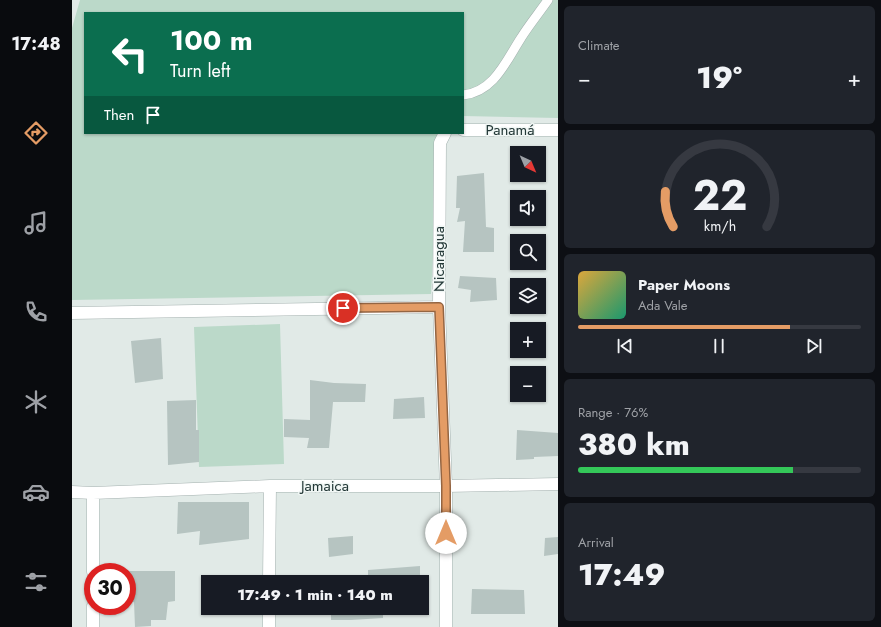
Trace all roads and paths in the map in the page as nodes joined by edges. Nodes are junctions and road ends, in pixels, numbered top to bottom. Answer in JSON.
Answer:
{"nodes":[{"id":1,"x":548,"y":0,"type":"edge"},
{"id":2,"x":464,"y":95,"type":"edge"},
{"id":3,"x":464,"y":130,"type":"edge"},
{"id":4,"x":558,"y":130,"type":"edge"},
{"id":5,"x":444,"y":134,"type":"edge"},
{"id":6,"x":439,"y":307,"type":"junction"},
{"id":7,"x":72,"y":313,"type":"edge"},
{"id":8,"x":558,"y":484,"type":"edge"},
{"id":9,"x":270,"y":486,"type":"junction"},
{"id":10,"x":446,"y":486,"type":"junction"},
{"id":11,"x":72,"y":492,"type":"edge"},
{"id":12,"x":93,"y":493,"type":"junction"},
{"id":13,"x":93,"y":563,"type":"edge"},
{"id":14,"x":269,"y":575,"type":"edge"},
{"id":15,"x":93,"y":615,"type":"edge"},
{"id":16,"x":269,"y":615,"type":"edge"},
{"id":17,"x":93,"y":627,"type":"edge"},
{"id":18,"x":269,"y":627,"type":"edge"},
{"id":19,"x":446,"y":627,"type":"edge"}],
"edges":[{"from":1,"to":2,"type":"lane"},
{"from":3,"to":4,"type":"street","name":"Panamá"},
{"from":5,"to":6,"type":"street","name":"Nicaragua"},
{"from":6,"to":7,"type":"street"},
{"from":6,"to":10,"type":"street","name":"Nicaragua"},
{"from":8,"to":10,"type":"street","name":"Jamaica"},
{"from":9,"to":10,"type":"street","name":"Jamaica"},
{"from":9,"to":12,"type":"street","name":"Jamaica"},
{"from":9,"to":14,"type":"street"},
{"from":10,"to":19,"type":"street","name":"Nicaragua"},
{"from":11,"to":12,"type":"street","name":"Jamaica"},
{"from":12,"to":13,"type":"street"},
{"from":15,"to":17,"type":"street"},
{"from":16,"to":18,"type":"street"}]}
